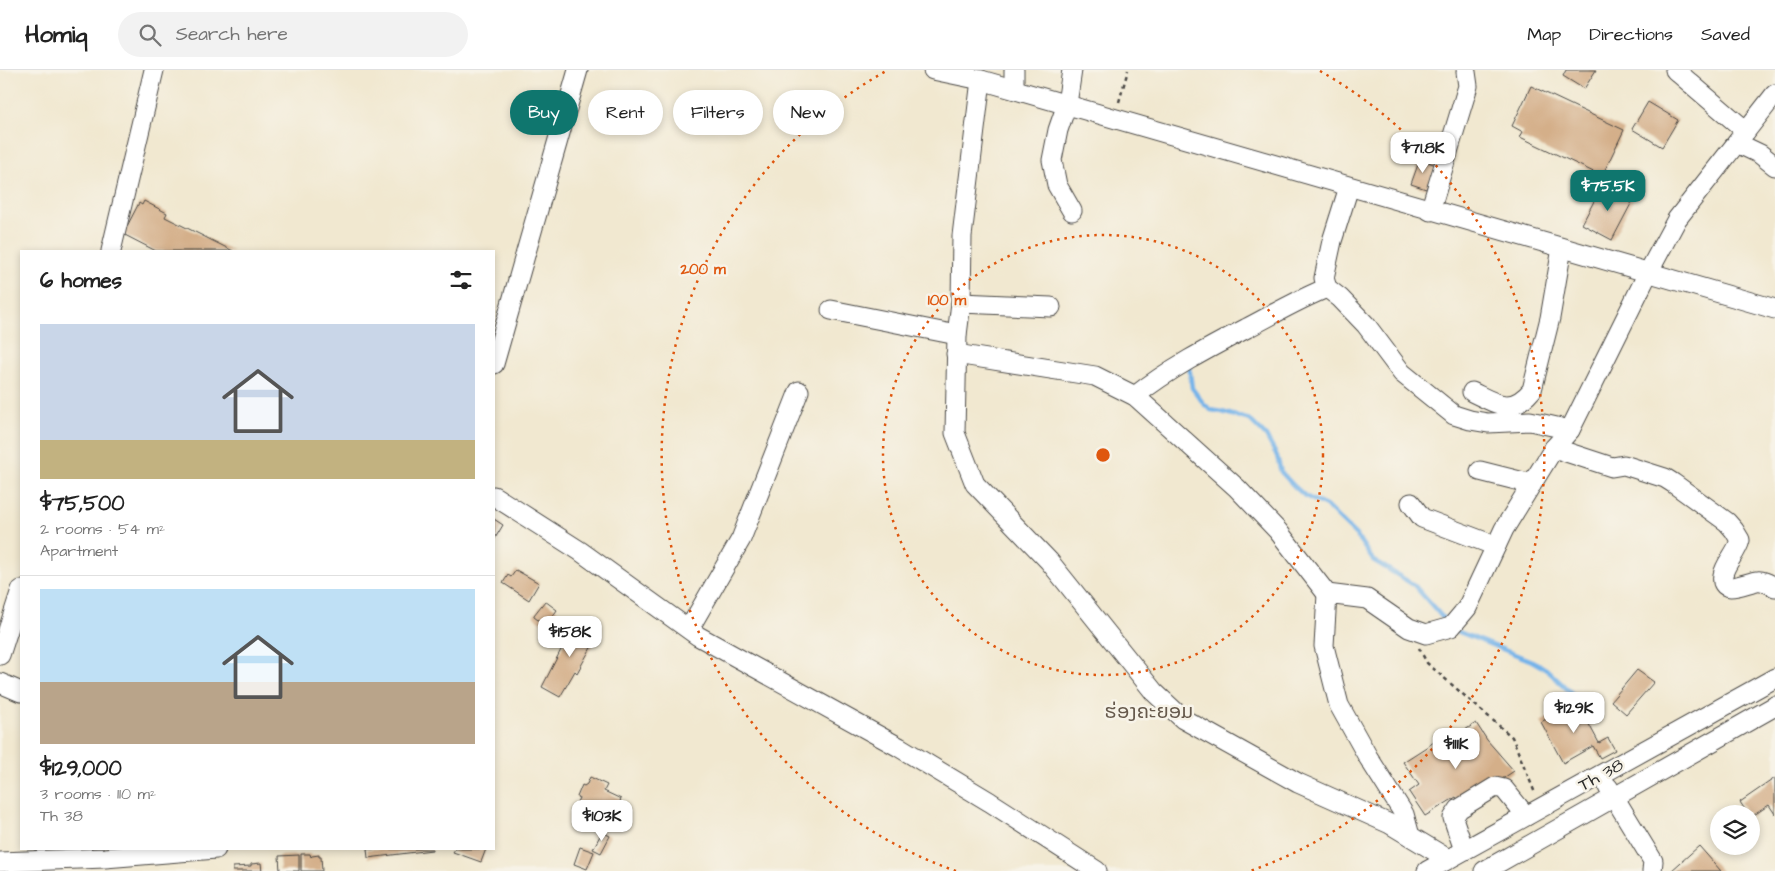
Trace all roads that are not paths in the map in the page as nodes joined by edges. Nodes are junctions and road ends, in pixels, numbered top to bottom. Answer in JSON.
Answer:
{"nodes":[{"id":1,"x":154,"y":70,"type":"edge"},
{"id":2,"x":578,"y":70,"type":"edge"},
{"id":3,"x":934,"y":70,"type":"edge"},
{"id":4,"x":1014,"y":70,"type":"edge"},
{"id":5,"x":1072,"y":70,"type":"edge"},
{"id":6,"x":1675,"y":70,"type":"edge"},
{"id":7,"x":1466,"y":72,"type":"dead end"},
{"id":8,"x":981,"y":80,"type":"junction"},
{"id":9,"x":1014,"y":89,"type":"junction"},
{"id":10,"x":1775,"y":94,"type":"edge"},
{"id":11,"x":1067,"y":104,"type":"junction"},
{"id":12,"x":1742,"y":137,"type":"junction"},
{"id":13,"x":1775,"y":166,"type":"edge"},
{"id":14,"x":1349,"y":187,"type":"junction"},
{"id":15,"x":1430,"y":210,"type":"junction"},
{"id":16,"x":1072,"y":211,"type":"dead end"},
{"id":17,"x":1562,"y":248,"type":"junction"},
{"id":18,"x":111,"y":250,"type":"edge"},
{"id":19,"x":1648,"y":273,"type":"junction"},
{"id":20,"x":1327,"y":288,"type":"junction"},
{"id":21,"x":961,"y":303,"type":"junction"},
{"id":22,"x":1051,"y":307,"type":"dead end"},
{"id":23,"x":1775,"y":309,"type":"edge"},
{"id":24,"x":831,"y":310,"type":"dead end"},
{"id":25,"x":957,"y":344,"type":"junction"},
{"id":26,"x":495,"y":360,"type":"edge"},
{"id":27,"x":799,"y":390,"type":"dead end"},
{"id":28,"x":1472,"y":392,"type":"dead end"},
{"id":29,"x":1134,"y":396,"type":"junction"},
{"id":30,"x":1570,"y":430,"type":"junction"},
{"id":31,"x":1554,"y":448,"type":"junction"},
{"id":32,"x":1480,"y":472,"type":"dead end"},
{"id":33,"x":1532,"y":484,"type":"junction"},
{"id":34,"x":495,"y":497,"type":"edge"},
{"id":35,"x":1411,"y":503,"type":"dead end"},
{"id":36,"x":1496,"y":546,"type":"junction"},
{"id":37,"x":1775,"y":587,"type":"edge"},
{"id":38,"x":20,"y":593,"type":"edge"},
{"id":39,"x":1327,"y":594,"type":"junction"},
{"id":40,"x":689,"y":629,"type":"junction"},
{"id":41,"x":0,"y":655,"type":"edge"},
{"id":42,"x":1775,"y":678,"type":"edge"},
{"id":43,"x":0,"y":683,"type":"edge"},
{"id":44,"x":20,"y":692,"type":"edge"},
{"id":45,"x":1775,"y":706,"type":"edge"},
{"id":46,"x":1601,"y":775,"type":"junction"},
{"id":47,"x":1614,"y":798,"type":"junction"},
{"id":48,"x":1533,"y":812,"type":"junction"},
{"id":49,"x":1410,"y":836,"type":"junction"},
{"id":50,"x":204,"y":850,"type":"edge"},
{"id":51,"x":1464,"y":850,"type":"junction"},
{"id":52,"x":1448,"y":859,"type":"junction"},
{"id":53,"x":0,"y":862,"type":"edge"},
{"id":54,"x":1097,"y":871,"type":"edge"},
{"id":55,"x":1427,"y":871,"type":"edge"},
{"id":56,"x":1484,"y":871,"type":"edge"},
{"id":57,"x":1652,"y":871,"type":"edge"}],
"edges":[{"from":1,"to":18,"type":"street"},
{"from":2,"to":26,"type":"street"},
{"from":3,"to":8,"type":"street"},
{"from":4,"to":9,"type":"street"},
{"from":5,"to":11,"type":"street"},
{"from":6,"to":12,"type":"street"},
{"from":7,"to":15,"type":"street"},
{"from":8,"to":9,"type":"street"},
{"from":8,"to":21,"type":"street"},
{"from":9,"to":11,"type":"street"},
{"from":10,"to":12,"type":"street"},
{"from":11,"to":14,"type":"street"},
{"from":11,"to":16,"type":"street"},
{"from":12,"to":13,"type":"street"},
{"from":12,"to":19,"type":"street"},
{"from":14,"to":15,"type":"street"},
{"from":14,"to":20,"type":"street"},
{"from":15,"to":17,"type":"street"},
{"from":17,"to":19,"type":"street"},
{"from":17,"to":28,"type":"street"},
{"from":19,"to":23,"type":"street"},
{"from":19,"to":30,"type":"street"},
{"from":20,"to":29,"type":"street"},
{"from":20,"to":30,"type":"street"},
{"from":21,"to":22,"type":"street"},
{"from":21,"to":25,"type":"street"},
{"from":24,"to":25,"type":"street"},
{"from":25,"to":29,"type":"street"},
{"from":25,"to":49,"type":"street"},
{"from":27,"to":40,"type":"street"},
{"from":29,"to":39,"type":"street"},
{"from":30,"to":31,"type":"street"},
{"from":31,"to":33,"type":"street"},
{"from":31,"to":37,"type":"street"},
{"from":32,"to":33,"type":"street"},
{"from":33,"to":36,"type":"street"},
{"from":34,"to":40,"type":"street"},
{"from":35,"to":36,"type":"street"},
{"from":36,"to":39,"type":"street"},
{"from":38,"to":41,"type":"street"},
{"from":39,"to":49,"type":"street"},
{"from":40,"to":54,"type":"street"},
{"from":42,"to":46,"type":"street","name":"Th 38"},
{"from":43,"to":44,"type":"street"},
{"from":45,"to":47,"type":"street","name":"Th 38"},
{"from":46,"to":47,"type":"street"},
{"from":46,"to":48,"type":"street","name":"Th 38"},
{"from":47,"to":56,"type":"street","name":"Th 38"},
{"from":47,"to":57,"type":"street"},
{"from":48,"to":51,"type":"street","name":"Th 38"},
{"from":48,"to":51,"type":"street"},
{"from":49,"to":52,"type":"street"},
{"from":50,"to":53,"type":"street"},
{"from":51,"to":52,"type":"street","name":"Th 38"},
{"from":52,"to":55,"type":"street","name":"Th 38"}]}
